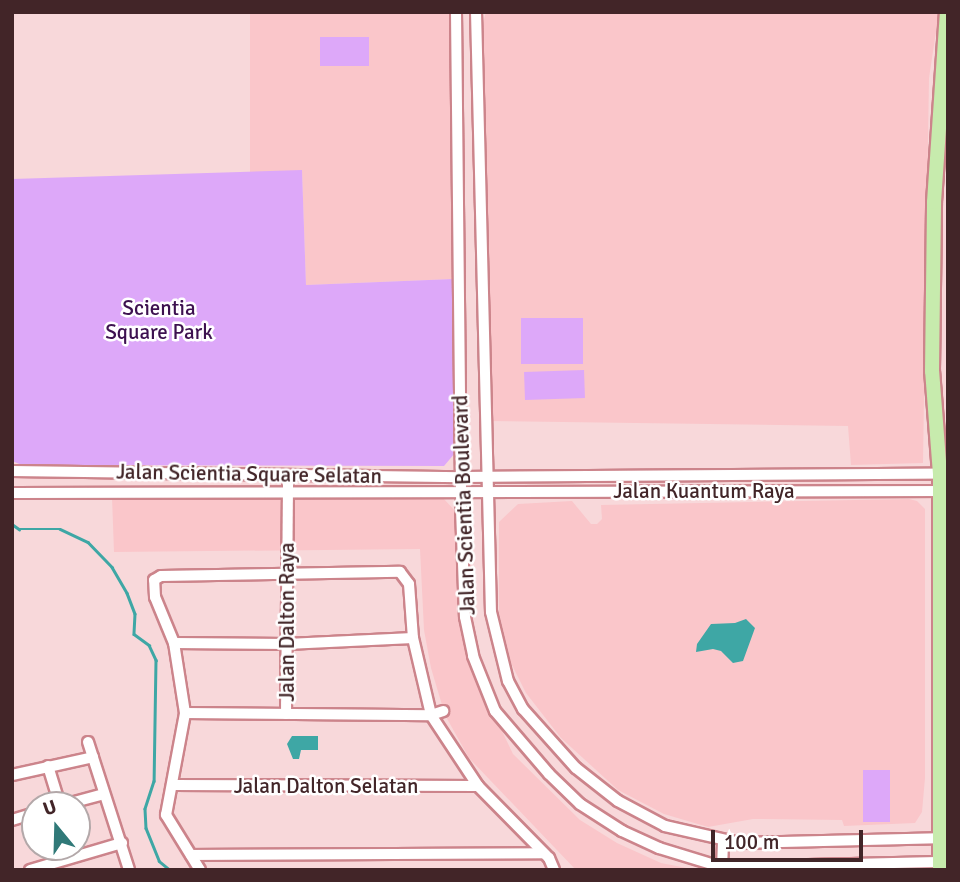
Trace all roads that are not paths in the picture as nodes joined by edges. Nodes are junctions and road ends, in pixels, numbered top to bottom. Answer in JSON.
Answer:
{"nodes":[{"id":1,"x":456,"y":12,"type":"edge"},
{"id":2,"x":476,"y":12,"type":"edge"},
{"id":3,"x":947,"y":12,"type":"edge"},
{"id":4,"x":938,"y":122,"type":"junction"},
{"id":5,"x":948,"y":137,"type":"edge"},
{"id":6,"x":948,"y":146,"type":"edge"},
{"id":7,"x":934,"y":202,"type":"junction"},
{"id":8,"x":12,"y":471,"type":"edge"},
{"id":9,"x":944,"y":474,"type":"edge"},
{"id":10,"x":288,"y":475,"type":"junction"},
{"id":11,"x":485,"y":476,"type":"junction"},
{"id":12,"x":462,"y":477,"type":"junction"},
{"id":13,"x":944,"y":491,"type":"edge"},
{"id":14,"x":288,"y":492,"type":"junction"},
{"id":15,"x":460,"y":492,"type":"junction"},
{"id":16,"x":487,"y":492,"type":"junction"},
{"id":17,"x":12,"y":493,"type":"edge"},
{"id":18,"x":288,"y":575,"type":"junction"},
{"id":19,"x":413,"y":638,"type":"junction"},
{"id":20,"x":174,"y":643,"type":"junction"},
{"id":21,"x":287,"y":644,"type":"junction"},
{"id":22,"x":185,"y":713,"type":"junction"},
{"id":23,"x":437,"y":713,"type":"junction"},
{"id":24,"x":286,"y":714,"type":"junction"},
{"id":25,"x":541,"y":731,"type":"junction"},
{"id":26,"x":88,"y":742,"type":"dead end"},
{"id":27,"x":525,"y":746,"type":"junction"},
{"id":28,"x":93,"y":757,"type":"junction"},
{"id":29,"x":48,"y":766,"type":"junction"},
{"id":30,"x":12,"y":775,"type":"edge"},
{"id":31,"x":173,"y":785,"type":"junction"},
{"id":32,"x":478,"y":786,"type":"junction"},
{"id":33,"x":56,"y":791,"type":"edge"},
{"id":34,"x":104,"y":794,"type":"junction"},
{"id":35,"x":91,"y":797,"type":"edge"},
{"id":36,"x":944,"y":838,"type":"edge"},
{"id":37,"x":723,"y":841,"type":"junction"},
{"id":38,"x":122,"y":843,"type":"junction"},
{"id":39,"x":740,"y":843,"type":"junction"},
{"id":40,"x":91,"y":853,"type":"edge"},
{"id":41,"x":543,"y":853,"type":"junction"},
{"id":42,"x":191,"y":855,"type":"junction"},
{"id":43,"x":943,"y":864,"type":"edge"},
{"id":44,"x":52,"y":867,"type":"edge"},
{"id":45,"x":721,"y":868,"type":"edge"},
{"id":46,"x":742,"y":868,"type":"edge"},
{"id":47,"x":30,"y":870,"type":"edge"},
{"id":48,"x":129,"y":870,"type":"edge"},
{"id":49,"x":200,"y":870,"type":"edge"},
{"id":50,"x":554,"y":870,"type":"edge"}],
"edges":[{"from":1,"to":12,"type":"street","name":"Jalan Scientia Boulevard"},
{"from":2,"to":11,"type":"street","name":"Jalan Scientia Boulevard"},
{"from":3,"to":4,"type":"main road"},
{"from":4,"to":5,"type":"main road"},
{"from":4,"to":7,"type":"main road"},
{"from":6,"to":7,"type":"main road"},
{"from":7,"to":9,"type":"main road"},
{"from":8,"to":10,"type":"street","name":"Jalan Scientia Square Selatan"},
{"from":9,"to":11,"type":"street","name":"Jalan Kuantum Raya"},
{"from":9,"to":13,"type":"main road"},
{"from":10,"to":12,"type":"street","name":"Jalan Scientia Square Selatan"},
{"from":10,"to":14,"type":"street","name":"Jalan Dalton Raya"},
{"from":11,"to":12,"type":"street","name":"Jalan Scientia Square Selatan"},
{"from":11,"to":16,"type":"street","name":"Jalan Scientia Boulevard"},
{"from":12,"to":15,"type":"street","name":"Jalan Scientia Boulevard"},
{"from":13,"to":16,"type":"street","name":"Jalan Kuantum Raya"},
{"from":13,"to":36,"type":"main road"},
{"from":14,"to":15,"type":"street","name":"Jalan Scientia Square Selatan"},
{"from":14,"to":17,"type":"street","name":"Jalan Scientia Square Selatan"},
{"from":14,"to":18,"type":"street","name":"Jalan Dalton Raya"},
{"from":15,"to":16,"type":"street","name":"Jalan Kuantum Raya"},
{"from":15,"to":27,"type":"street","name":"Jalan Scientia Boulevard"},
{"from":16,"to":25,"type":"street","name":"Jalan Scientia Boulevard"},
{"from":18,"to":19,"type":"street"},
{"from":18,"to":20,"type":"street"},
{"from":18,"to":21,"type":"street","name":"Jalan Dalton Raya"},
{"from":19,"to":21,"type":"street"},
{"from":19,"to":23,"type":"street"},
{"from":20,"to":21,"type":"street"},
{"from":20,"to":22,"type":"street"},
{"from":21,"to":24,"type":"street","name":"Jalan Dalton Raya"},
{"from":22,"to":24,"type":"street"},
{"from":22,"to":31,"type":"street"},
{"from":23,"to":24,"type":"street"},
{"from":23,"to":32,"type":"street"},
{"from":25,"to":27,"type":"street"},
{"from":25,"to":37,"type":"street","name":"Jalan Scientia Boulevard"},
{"from":26,"to":28,"type":"street"},
{"from":27,"to":45,"type":"street","name":"Jalan Scientia Boulevard"},
{"from":28,"to":29,"type":"street"},
{"from":28,"to":34,"type":"street"},
{"from":29,"to":30,"type":"street"},
{"from":29,"to":33,"type":"street"},
{"from":31,"to":32,"type":"street","name":"Jalan Dalton Selatan"},
{"from":31,"to":42,"type":"street"},
{"from":32,"to":41,"type":"street"},
{"from":34,"to":35,"type":"street"},
{"from":34,"to":38,"type":"street"},
{"from":36,"to":39,"type":"street","name":"Jalan Scientia Boulevard"},
{"from":36,"to":43,"type":"main road"},
{"from":37,"to":39,"type":"street","name":"Jalan Scientia Boulevard"},
{"from":37,"to":45,"type":"street"},
{"from":38,"to":40,"type":"street"},
{"from":38,"to":48,"type":"street"},
{"from":39,"to":46,"type":"street"},
{"from":41,"to":42,"type":"street"},
{"from":41,"to":50,"type":"street"},
{"from":42,"to":49,"type":"street"},
{"from":43,"to":46,"type":"street","name":"Jalan Scientia Boulevard"},
{"from":44,"to":47,"type":"street"},
{"from":45,"to":46,"type":"street","name":"Jalan Scientia Boulevard"}]}
